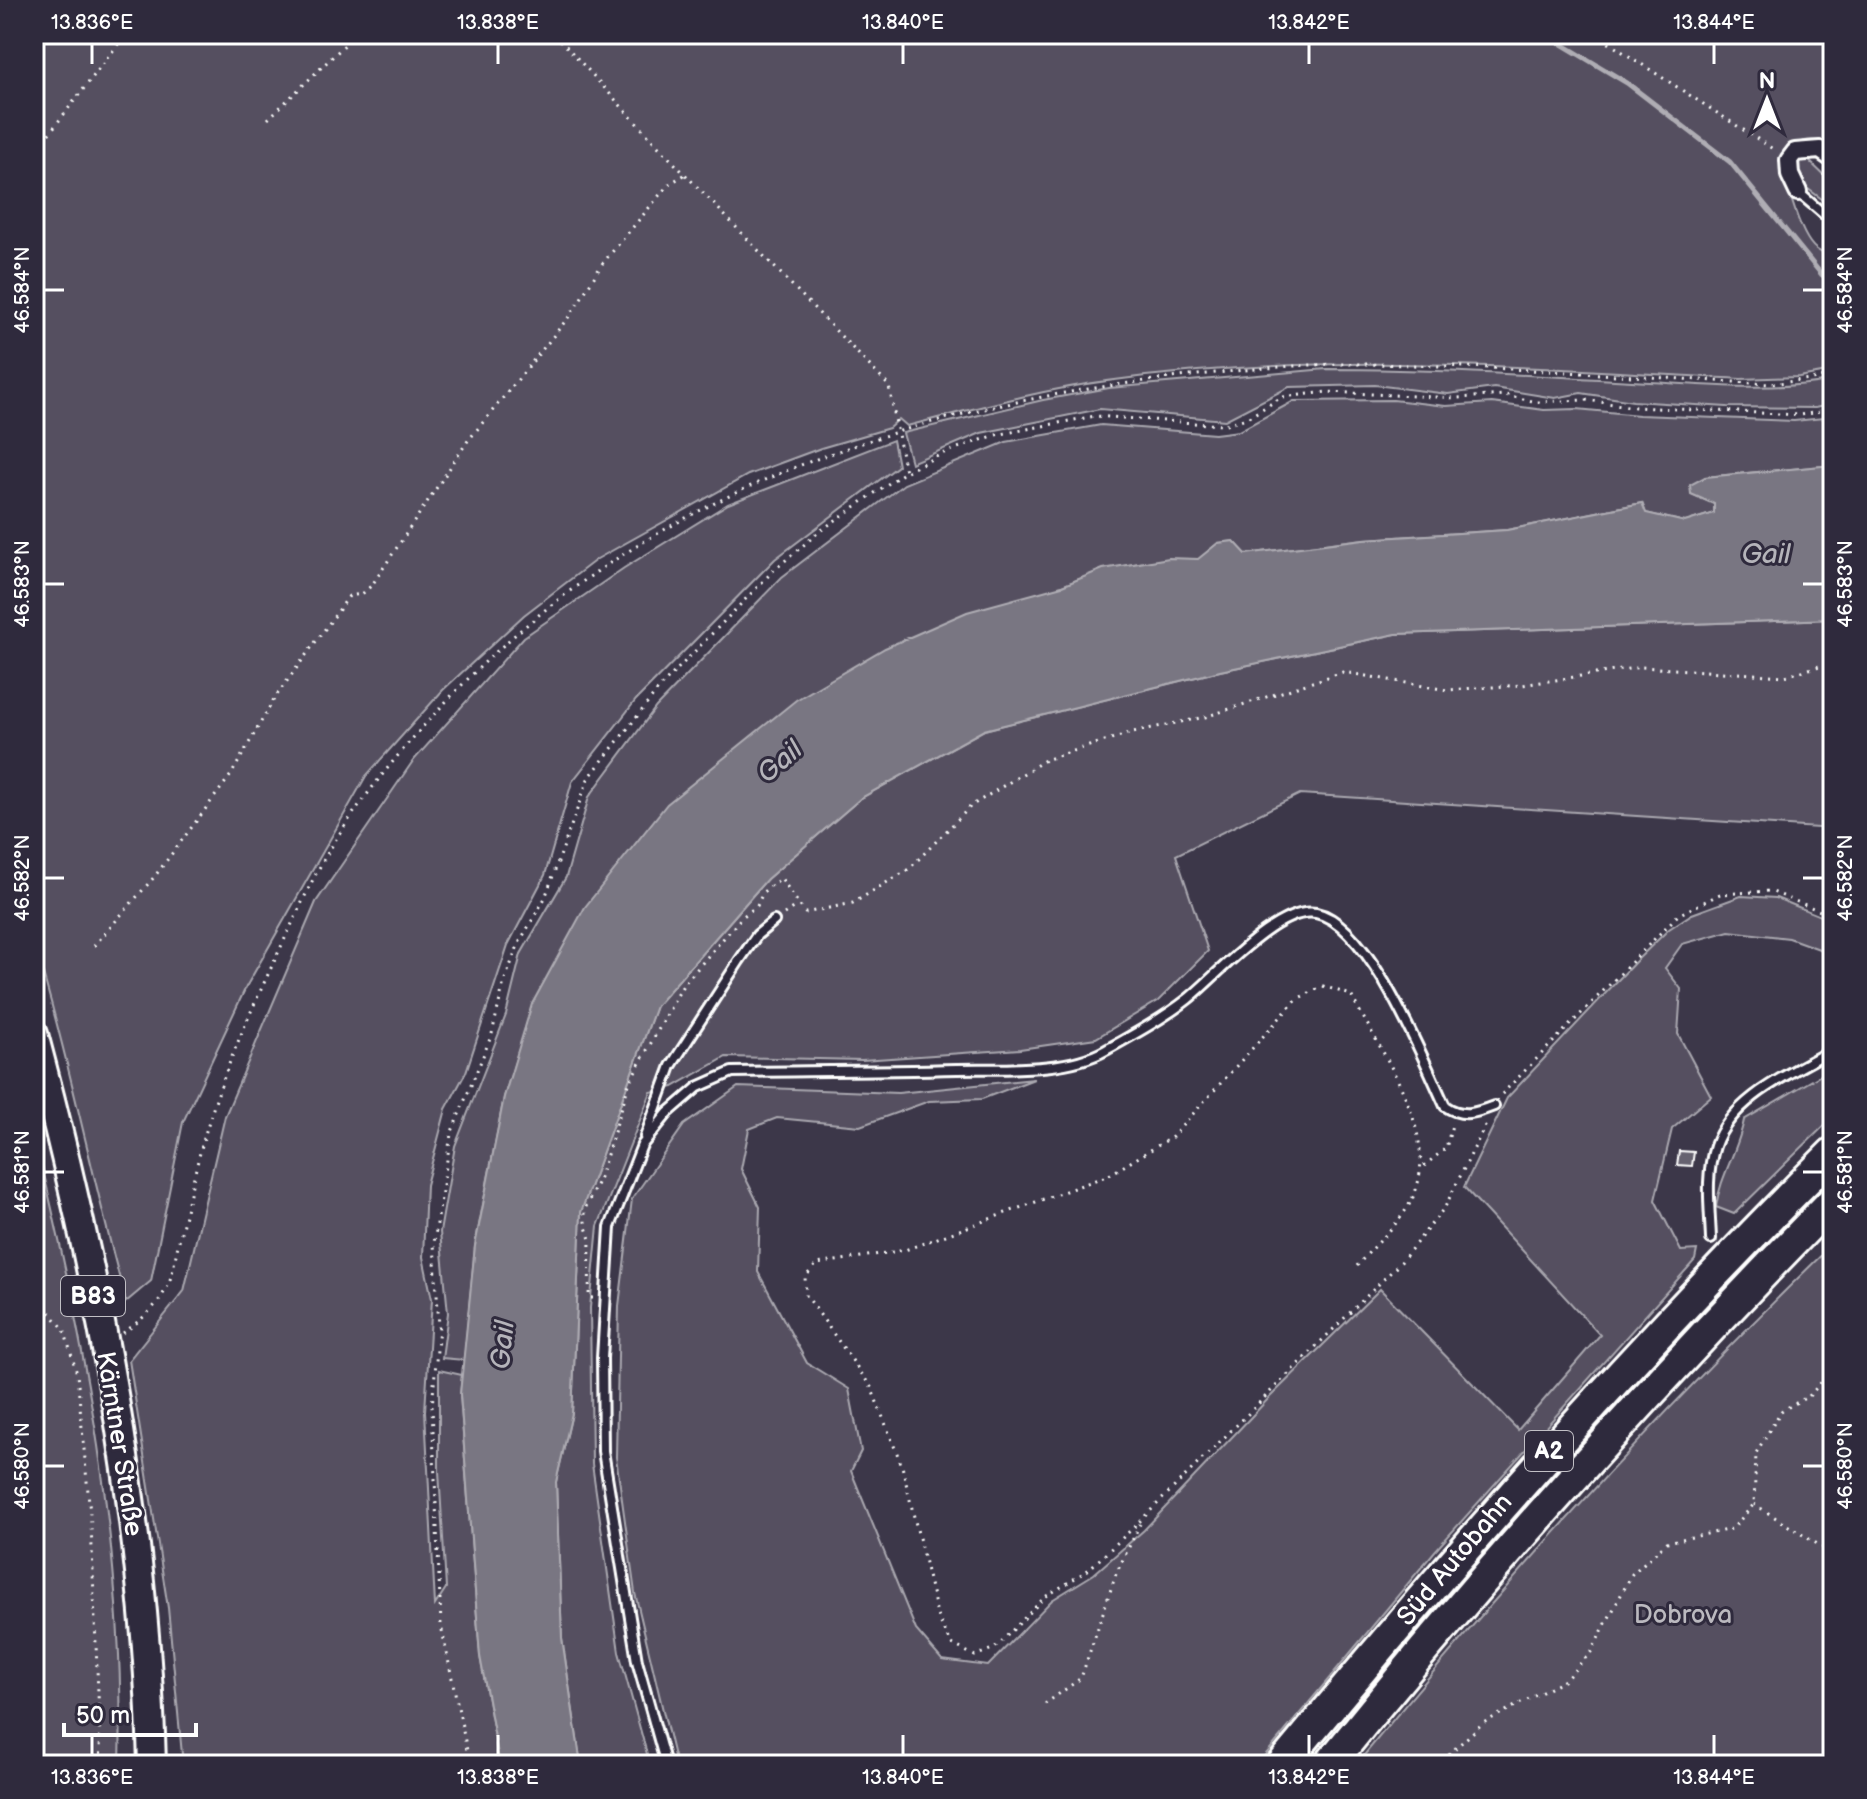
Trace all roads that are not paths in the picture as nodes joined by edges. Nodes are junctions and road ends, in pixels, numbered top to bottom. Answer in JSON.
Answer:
{"nodes":[{"id":1,"x":1833,"y":159,"type":"edge"},
{"id":2,"x":1798,"y":192,"type":"joint"},
{"id":3,"x":1833,"y":222,"type":"edge"},
{"id":4,"x":774,"y":921,"type":"road end"},
{"id":5,"x":34,"y":1034,"type":"edge"},
{"id":6,"x":1833,"y":1049,"type":"edge"},
{"id":7,"x":1494,"y":1106,"type":"road end"},
{"id":8,"x":642,"y":1145,"type":"junction"},
{"id":9,"x":1833,"y":1153,"type":"edge"},
{"id":10,"x":1833,"y":1201,"type":"edge"},
{"id":11,"x":1711,"y":1239,"type":"joint"},
{"id":12,"x":1708,"y":1277,"type":"junction"},
{"id":13,"x":154,"y":1761,"type":"edge"},
{"id":14,"x":666,"y":1765,"type":"edge"},
{"id":15,"x":1282,"y":1765,"type":"edge"},
{"id":16,"x":1329,"y":1765,"type":"edge"}],
"edges":[{"from":1,"to":2,"type":"street"},
{"from":2,"to":3,"type":"lane"},
{"from":4,"to":8,"type":"lane"},
{"from":5,"to":13,"type":"main road","name":"Kärntner Straße","number":"B83"},
{"from":6,"to":11,"type":"lane"},
{"from":7,"to":8,"type":"lane"},
{"from":8,"to":14,"type":"lane"},
{"from":9,"to":12,"type":"highway","name":"Süd Autobahn","number":"A2"},
{"from":10,"to":16,"type":"highway","name":"Süd Autobahn","number":"A2"},
{"from":11,"to":12,"type":"highway"},
{"from":12,"to":15,"type":"highway","name":"Süd Autobahn","number":"A2"}]}
